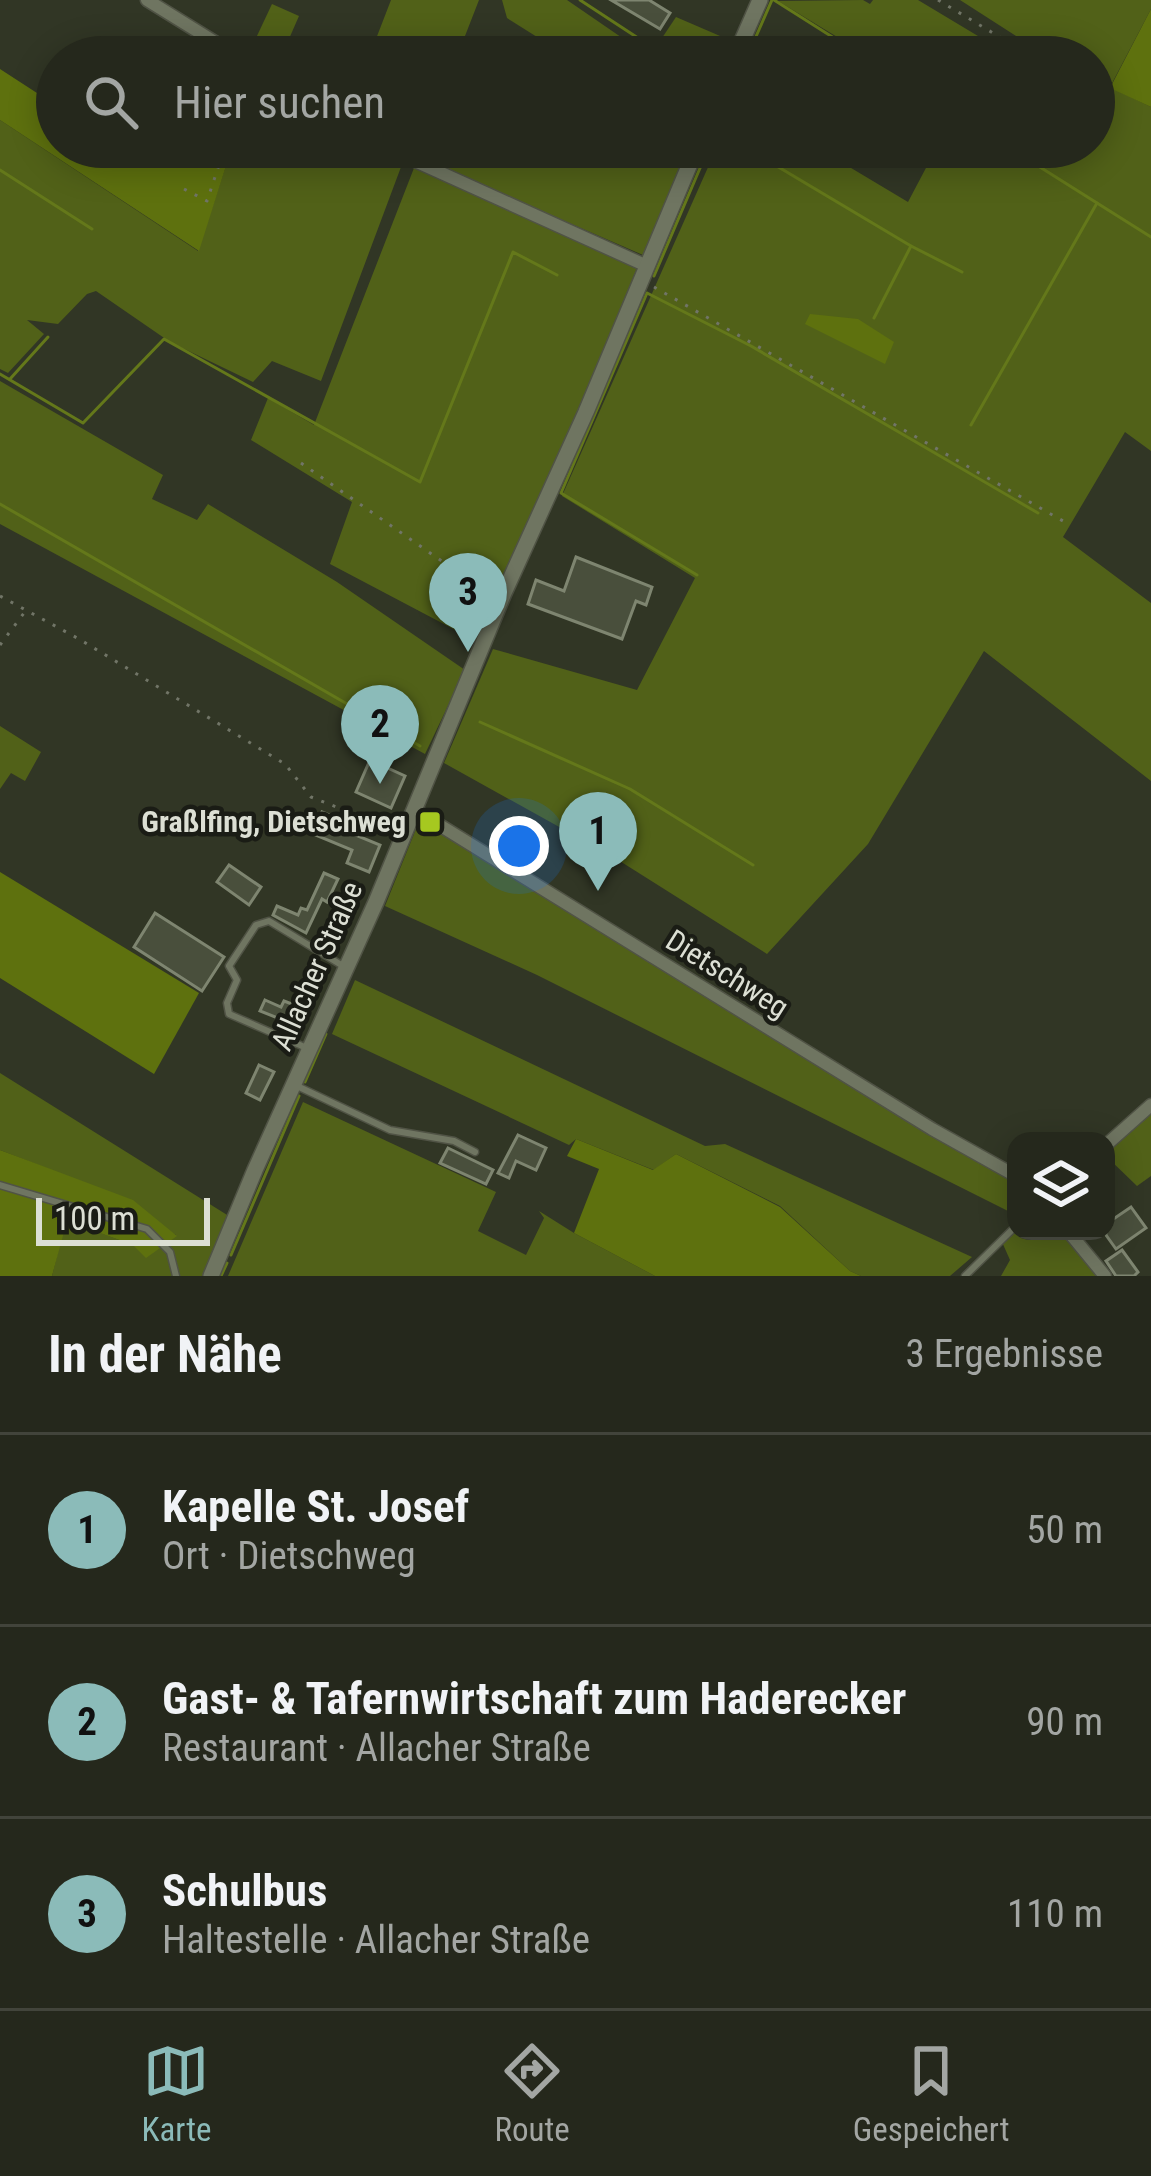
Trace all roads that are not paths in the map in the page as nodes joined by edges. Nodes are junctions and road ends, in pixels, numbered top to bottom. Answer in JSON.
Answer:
{"nodes":[{"id":1,"x":147,"y":0,"type":"edge"},
{"id":2,"x":760,"y":0,"type":"edge"},
{"id":3,"x":205,"y":36,"type":"edge"},
{"id":4,"x":744,"y":36,"type":"edge"},
{"id":5,"x":428,"y":168,"type":"edge"},
{"id":6,"x":688,"y":168,"type":"edge"},
{"id":7,"x":645,"y":273,"type":"junction"},
{"id":8,"x":412,"y":816,"type":"junction"},
{"id":9,"x":346,"y":968,"type":"junction"},
{"id":10,"x":310,"y":1049,"type":"junction"},
{"id":11,"x":294,"y":1084,"type":"junction"},
{"id":12,"x":1151,"y":1105,"type":"edge"},
{"id":13,"x":1115,"y":1137,"type":"edge"},
{"id":14,"x":475,"y":1152,"type":"dead end"},
{"id":15,"x":1007,"y":1171,"type":"edge"},
{"id":16,"x":0,"y":1185,"type":"edge"},
{"id":17,"x":1007,"y":1235,"type":"edge"},
{"id":18,"x":1075,"y":1240,"type":"edge"},
{"id":19,"x":176,"y":1276,"type":"edge"},
{"id":20,"x":212,"y":1276,"type":"edge"},
{"id":21,"x":965,"y":1276,"type":"edge"},
{"id":22,"x":1105,"y":1276,"type":"edge"}],
"edges":[{"from":1,"to":3,"type":"street"},
{"from":2,"to":4,"type":"street"},
{"from":5,"to":7,"type":"street"},
{"from":6,"to":7,"type":"street","name":"Allacher Straße"},
{"from":7,"to":8,"type":"street","name":"Allacher Straße"},
{"from":8,"to":9,"type":"street","name":"Allacher Straße"},
{"from":8,"to":15,"type":"street","name":"Dietschweg"},
{"from":9,"to":10,"type":"street","name":"Allacher Straße"},
{"from":9,"to":10,"type":"lane"},
{"from":10,"to":11,"type":"street","name":"Allacher Straße"},
{"from":11,"to":14,"type":"lane"},
{"from":11,"to":20,"type":"street","name":"Allacher Straße"},
{"from":12,"to":13,"type":"street"},
{"from":16,"to":19,"type":"lane"},
{"from":17,"to":21,"type":"lane"},
{"from":18,"to":22,"type":"street"}]}
